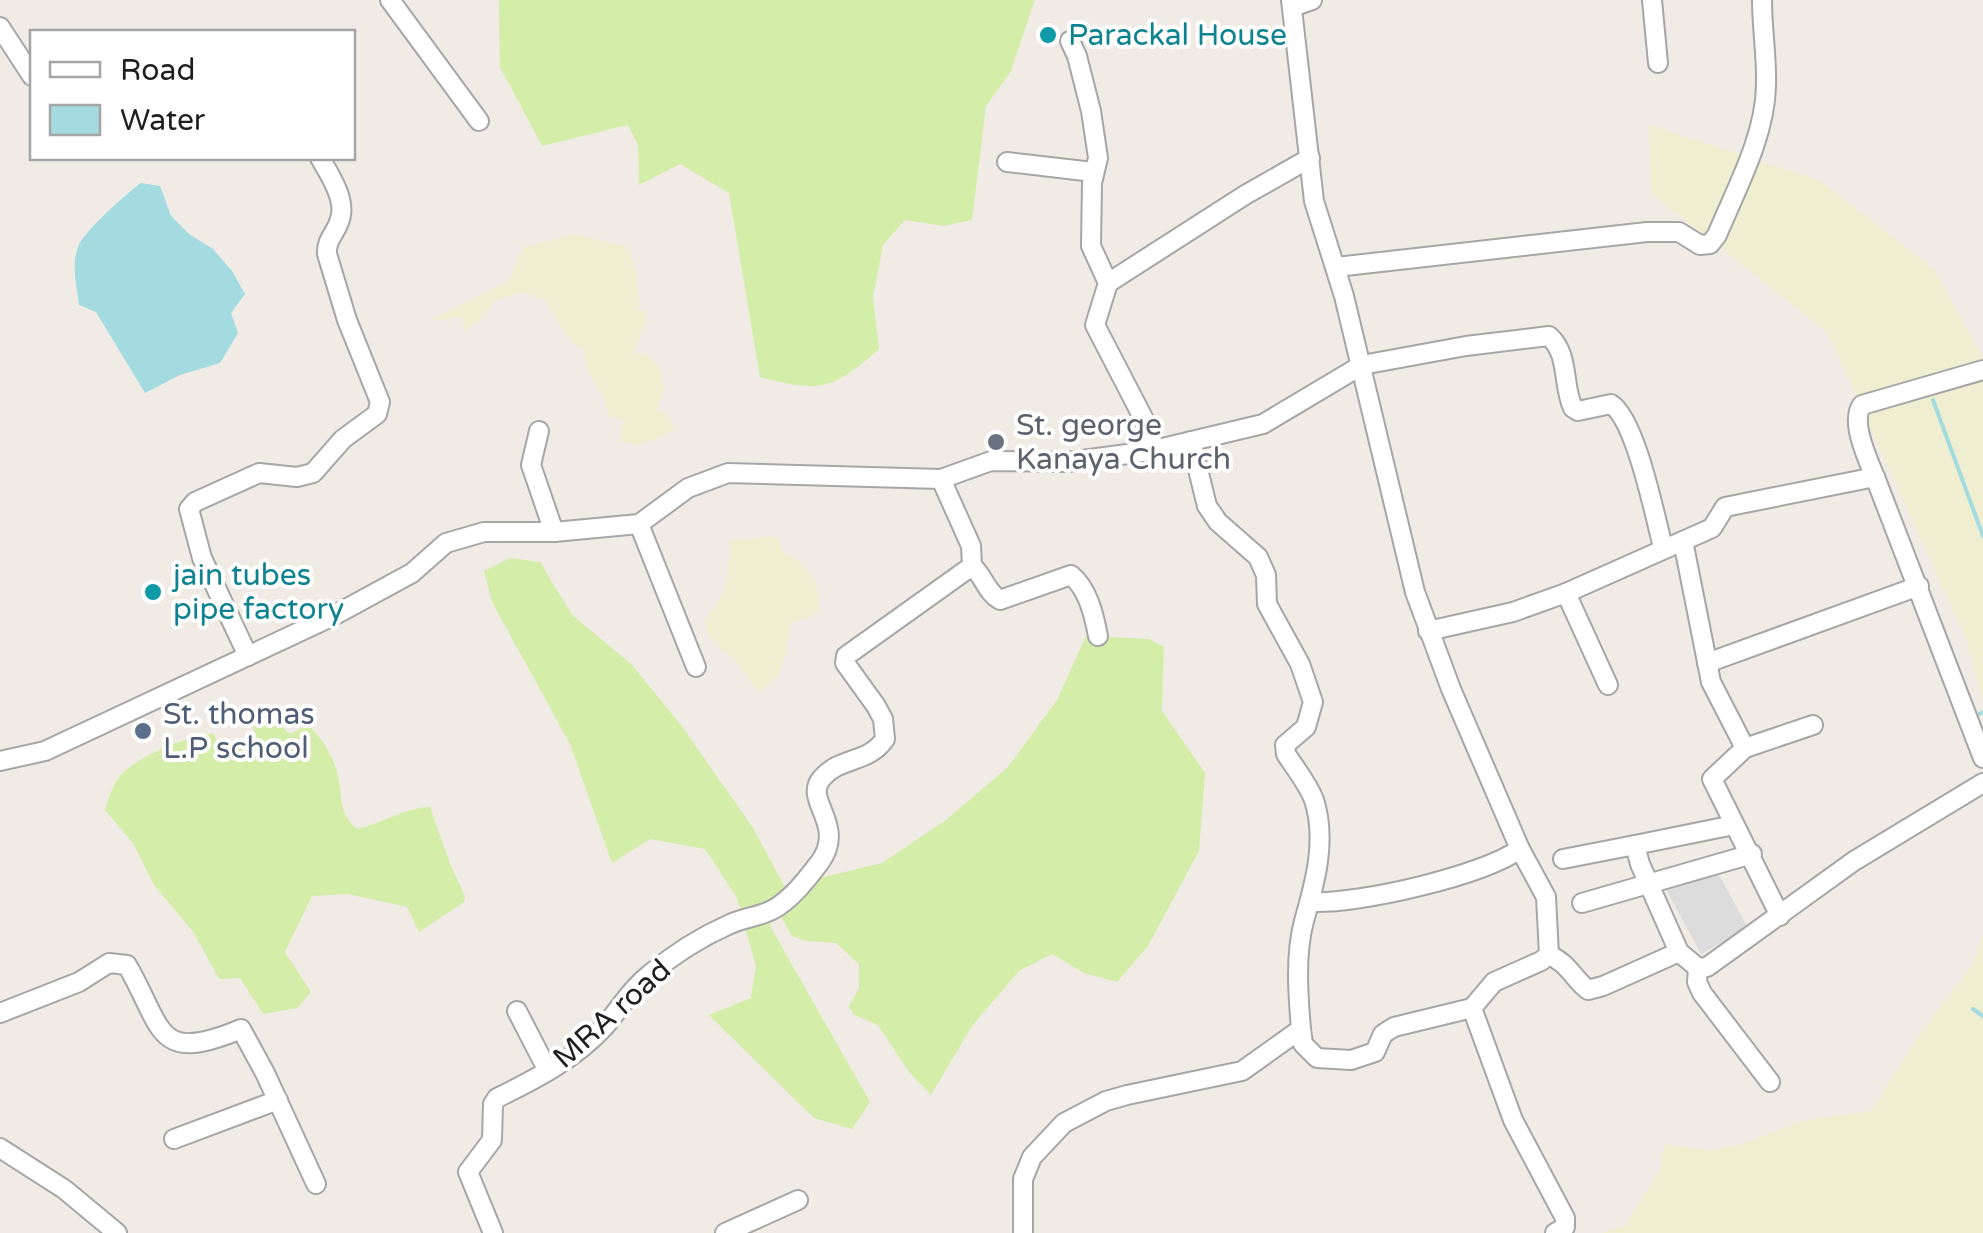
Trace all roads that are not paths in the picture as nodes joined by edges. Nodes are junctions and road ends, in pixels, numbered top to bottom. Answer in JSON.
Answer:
{"nodes":[{"id":1,"x":390,"y":0,"type":"edge"},
{"id":2,"x":1312,"y":0,"type":"edge"},
{"id":3,"x":1652,"y":0,"type":"edge"},
{"id":4,"x":1762,"y":0,"type":"edge"},
{"id":5,"x":1292,"y":4,"type":"edge"},
{"id":6,"x":0,"y":27,"type":"edge"},
{"id":7,"x":1070,"y":41,"type":"dead end"},
{"id":8,"x":1658,"y":63,"type":"dead end"},
{"id":9,"x":30,"y":73,"type":"edge"},
{"id":10,"x":479,"y":121,"type":"dead end"},
{"id":11,"x":1310,"y":158,"type":"junction"},
{"id":12,"x":321,"y":160,"type":"edge"},
{"id":13,"x":1007,"y":162,"type":"dead end"},
{"id":14,"x":1093,"y":172,"type":"junction"},
{"id":15,"x":1336,"y":267,"type":"junction"},
{"id":16,"x":1108,"y":283,"type":"junction"},
{"id":17,"x":1362,"y":366,"type":"junction"},
{"id":18,"x":1983,"y":370,"type":"edge"},
{"id":19,"x":538,"y":431,"type":"dead end"},
{"id":20,"x":1191,"y":441,"type":"junction"},
{"id":21,"x":1150,"y":452,"type":"junction"},
{"id":22,"x":1874,"y":477,"type":"junction"},
{"id":23,"x":941,"y":478,"type":"junction"},
{"id":24,"x":639,"y":524,"type":"junction"},
{"id":25,"x":554,"y":532,"type":"junction"},
{"id":26,"x":1682,"y":540,"type":"junction"},
{"id":27,"x":1662,"y":548,"type":"junction"},
{"id":28,"x":972,"y":566,"type":"junction"},
{"id":29,"x":1919,"y":586,"type":"junction"},
{"id":30,"x":1566,"y":593,"type":"junction"},
{"id":31,"x":1428,"y":632,"type":"junction"},
{"id":32,"x":1098,"y":636,"type":"dead end"},
{"id":33,"x":245,"y":650,"type":"junction"},
{"id":34,"x":1707,"y":663,"type":"junction"},
{"id":35,"x":696,"y":667,"type":"dead end"},
{"id":36,"x":1608,"y":685,"type":"dead end"},
{"id":37,"x":1814,"y":725,"type":"dead end"},
{"id":38,"x":1745,"y":748,"type":"junction"},
{"id":39,"x":1983,"y":758,"type":"edge"},
{"id":40,"x":0,"y":760,"type":"edge"},
{"id":41,"x":1983,"y":783,"type":"edge"},
{"id":42,"x":1734,"y":825,"type":"junction"},
{"id":43,"x":1636,"y":844,"type":"junction"},
{"id":44,"x":1520,"y":849,"type":"junction"},
{"id":45,"x":1752,"y":854,"type":"junction"},
{"id":46,"x":1564,"y":859,"type":"dead end"},
{"id":47,"x":1648,"y":884,"type":"junction"},
{"id":48,"x":1312,"y":902,"type":"junction"},
{"id":49,"x":1582,"y":902,"type":"dead end"},
{"id":50,"x":1780,"y":916,"type":"junction"},
{"id":51,"x":1678,"y":952,"type":"junction"},
{"id":52,"x":1549,"y":954,"type":"junction"},
{"id":53,"x":1698,"y":968,"type":"junction"},
{"id":54,"x":1472,"y":1008,"type":"junction"},
{"id":55,"x":517,"y":1011,"type":"dead end"},
{"id":56,"x":0,"y":1012,"type":"edge"},
{"id":57,"x":1301,"y":1028,"type":"junction"},
{"id":58,"x":548,"y":1071,"type":"junction"},
{"id":59,"x":1770,"y":1082,"type":"dead end"},
{"id":60,"x":278,"y":1100,"type":"junction"},
{"id":61,"x":174,"y":1140,"type":"dead end"},
{"id":62,"x":0,"y":1148,"type":"edge"},
{"id":63,"x":316,"y":1184,"type":"dead end"},
{"id":64,"x":798,"y":1200,"type":"dead end"},
{"id":65,"x":116,"y":1233,"type":"edge"},
{"id":66,"x":494,"y":1233,"type":"edge"},
{"id":67,"x":725,"y":1233,"type":"edge"},
{"id":68,"x":1022,"y":1233,"type":"edge"},
{"id":69,"x":1555,"y":1233,"type":"edge"}],
"edges":[{"from":1,"to":10,"type":"street"},
{"from":2,"to":5,"type":"street"},
{"from":3,"to":8,"type":"street"},
{"from":4,"to":15,"type":"street"},
{"from":5,"to":11,"type":"street"},
{"from":6,"to":9,"type":"street"},
{"from":7,"to":14,"type":"street"},
{"from":11,"to":15,"type":"street"},
{"from":11,"to":16,"type":"street"},
{"from":12,"to":33,"type":"street"},
{"from":13,"to":14,"type":"street"},
{"from":14,"to":16,"type":"street"},
{"from":15,"to":17,"type":"street"},
{"from":16,"to":21,"type":"street"},
{"from":17,"to":20,"type":"street"},
{"from":17,"to":27,"type":"street"},
{"from":17,"to":31,"type":"street"},
{"from":18,"to":22,"type":"street"},
{"from":19,"to":25,"type":"street"},
{"from":20,"to":21,"type":"street"},
{"from":20,"to":48,"type":"street"},
{"from":21,"to":23,"type":"street"},
{"from":22,"to":26,"type":"street"},
{"from":22,"to":29,"type":"street"},
{"from":23,"to":24,"type":"street"},
{"from":23,"to":28,"type":"street"},
{"from":24,"to":25,"type":"street"},
{"from":24,"to":35,"type":"street"},
{"from":25,"to":33,"type":"street"},
{"from":26,"to":27,"type":"street"},
{"from":26,"to":34,"type":"street"},
{"from":27,"to":30,"type":"street"},
{"from":28,"to":32,"type":"street"},
{"from":28,"to":58,"type":"street","name":"MRA road"},
{"from":29,"to":34,"type":"street"},
{"from":29,"to":39,"type":"street"},
{"from":30,"to":31,"type":"street"},
{"from":30,"to":36,"type":"street"},
{"from":31,"to":44,"type":"street"},
{"from":33,"to":40,"type":"street"},
{"from":34,"to":38,"type":"street"},
{"from":37,"to":38,"type":"street"},
{"from":38,"to":42,"type":"street"},
{"from":41,"to":50,"type":"street"},
{"from":42,"to":43,"type":"street"},
{"from":42,"to":45,"type":"street"},
{"from":43,"to":46,"type":"street"},
{"from":43,"to":47,"type":"street"},
{"from":44,"to":48,"type":"street"},
{"from":44,"to":52,"type":"street"},
{"from":45,"to":47,"type":"street"},
{"from":45,"to":50,"type":"street"},
{"from":47,"to":49,"type":"street"},
{"from":47,"to":51,"type":"street"},
{"from":48,"to":57,"type":"street"},
{"from":50,"to":53,"type":"street"},
{"from":51,"to":52,"type":"street"},
{"from":51,"to":53,"type":"street"},
{"from":52,"to":54,"type":"street"},
{"from":53,"to":59,"type":"street"},
{"from":54,"to":57,"type":"street"},
{"from":54,"to":69,"type":"street"},
{"from":55,"to":58,"type":"street"},
{"from":56,"to":60,"type":"street"},
{"from":57,"to":68,"type":"street"},
{"from":58,"to":66,"type":"street","name":"MRA road"},
{"from":60,"to":61,"type":"street"},
{"from":60,"to":63,"type":"street"},
{"from":62,"to":65,"type":"street"},
{"from":64,"to":67,"type":"street"}]}
